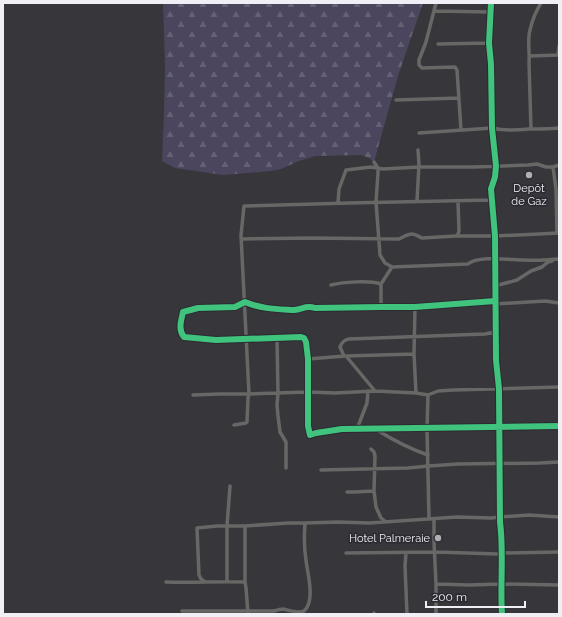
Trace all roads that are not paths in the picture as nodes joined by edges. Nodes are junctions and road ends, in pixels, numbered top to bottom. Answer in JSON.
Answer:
{"nodes":[{"id":1,"x":436,"y":3,"type":"edge"},
{"id":2,"x":491,"y":3,"type":"edge"},
{"id":3,"x":541,"y":3,"type":"edge"},
{"id":4,"x":434,"y":11,"type":"junction"},
{"id":5,"x":491,"y":12,"type":"junction"},
{"id":6,"x":489,"y":43,"type":"junction"},
{"id":7,"x":438,"y":44,"type":"dead end"},
{"id":8,"x":559,"y":46,"type":"edge"},
{"id":9,"x":559,"y":55,"type":"edge"},
{"id":10,"x":530,"y":56,"type":"junction"},
{"id":11,"x":459,"y":98,"type":"junction"},
{"id":12,"x":396,"y":100,"type":"dead end"},
{"id":13,"x":492,"y":128,"type":"junction"},
{"id":14,"x":559,"y":128,"type":"edge"},
{"id":15,"x":531,"y":129,"type":"junction"},
{"id":16,"x":461,"y":130,"type":"junction"},
{"id":17,"x":420,"y":133,"type":"dead end"},
{"id":18,"x":418,"y":150,"type":"dead end"},
{"id":19,"x":374,"y":162,"type":"dead end"},
{"id":20,"x":559,"y":165,"type":"edge"},
{"id":21,"x":496,"y":166,"type":"junction"},
{"id":22,"x":419,"y":167,"type":"junction"},
{"id":23,"x":553,"y":167,"type":"junction"},
{"id":24,"x":378,"y":168,"type":"junction"},
{"id":25,"x":491,"y":200,"type":"junction"},
{"id":26,"x":417,"y":201,"type":"junction"},
{"id":27,"x":458,"y":201,"type":"junction"},
{"id":28,"x":376,"y":202,"type":"junction"},
{"id":29,"x":338,"y":203,"type":"junction"},
{"id":30,"x":558,"y":233,"type":"edge"},
{"id":31,"x":456,"y":236,"type":"junction"},
{"id":32,"x":495,"y":236,"type":"junction"},
{"id":33,"x":242,"y":238,"type":"junction"},
{"id":34,"x":379,"y":238,"type":"junction"},
{"id":35,"x":495,"y":258,"type":"junction"},
{"id":36,"x":558,"y":259,"type":"edge"},
{"id":37,"x":392,"y":267,"type":"junction"},
{"id":38,"x":381,"y":284,"type":"junction"},
{"id":39,"x":331,"y":285,"type":"dead end"},
{"id":40,"x":495,"y":286,"type":"junction"},
{"id":41,"x":245,"y":302,"type":"junction"},
{"id":42,"x":495,"y":302,"type":"junction"},
{"id":43,"x":559,"y":303,"type":"edge"},
{"id":44,"x":381,"y":307,"type":"junction"},
{"id":45,"x":415,"y":307,"type":"junction"},
{"id":46,"x":495,"y":332,"type":"junction"},
{"id":47,"x":415,"y":336,"type":"junction"},
{"id":48,"x":277,"y":338,"type":"junction"},
{"id":49,"x":247,"y":339,"type":"junction"},
{"id":50,"x":414,"y":354,"type":"junction"},
{"id":51,"x":345,"y":356,"type":"junction"},
{"id":52,"x":308,"y":359,"type":"junction"},
{"id":53,"x":559,"y":387,"type":"edge"},
{"id":54,"x":499,"y":389,"type":"junction"},
{"id":55,"x":368,"y":391,"type":"junction"},
{"id":56,"x":375,"y":391,"type":"junction"},
{"id":57,"x":308,"y":392,"type":"junction"},
{"id":58,"x":278,"y":393,"type":"junction"},
{"id":59,"x":416,"y":393,"type":"junction"},
{"id":60,"x":249,"y":394,"type":"junction"},
{"id":61,"x":193,"y":395,"type":"dead end"},
{"id":62,"x":428,"y":395,"type":"junction"},
{"id":63,"x":234,"y":425,"type":"dead end"},
{"id":64,"x":559,"y":426,"type":"edge"},
{"id":65,"x":500,"y":427,"type":"junction"},
{"id":66,"x":357,"y":429,"type":"junction"},
{"id":67,"x":376,"y":429,"type":"junction"},
{"id":68,"x":428,"y":429,"type":"junction"},
{"id":69,"x":371,"y":449,"type":"dead end"},
{"id":70,"x":428,"y":455,"type":"junction"},
{"id":71,"x":559,"y":462,"type":"edge"},
{"id":72,"x":500,"y":464,"type":"junction"},
{"id":73,"x":428,"y":466,"type":"junction"},
{"id":74,"x":286,"y":468,"type":"dead end"},
{"id":75,"x":374,"y":469,"type":"junction"},
{"id":76,"x":321,"y":470,"type":"dead end"},
{"id":77,"x":230,"y":486,"type":"dead end"},
{"id":78,"x":374,"y":491,"type":"junction"},
{"id":79,"x":347,"y":492,"type":"dead end"},
{"id":80,"x":500,"y":516,"type":"junction"},
{"id":81,"x":559,"y":516,"type":"edge"},
{"id":82,"x":432,"y":519,"type":"junction"},
{"id":83,"x":386,"y":522,"type":"junction"},
{"id":84,"x":306,"y":523,"type":"junction"},
{"id":85,"x":227,"y":526,"type":"junction"},
{"id":86,"x":245,"y":526,"type":"junction"},
{"id":87,"x":435,"y":552,"type":"junction"},
{"id":88,"x":559,"y":552,"type":"edge"},
{"id":89,"x":346,"y":553,"type":"dead end"},
{"id":90,"x":406,"y":553,"type":"junction"},
{"id":91,"x":502,"y":553,"type":"junction"},
{"id":92,"x":227,"y":581,"type":"junction"},
{"id":93,"x":166,"y":582,"type":"dead end"},
{"id":94,"x":205,"y":582,"type":"junction"},
{"id":95,"x":245,"y":582,"type":"junction"},
{"id":96,"x":436,"y":584,"type":"junction"},
{"id":97,"x":502,"y":584,"type":"junction"},
{"id":98,"x":559,"y":584,"type":"edge"},
{"id":99,"x":182,"y":611,"type":"dead end"},
{"id":100,"x":247,"y":613,"type":"edge"},
{"id":101,"x":407,"y":614,"type":"edge"},
{"id":102,"x":436,"y":614,"type":"edge"},
{"id":103,"x":502,"y":614,"type":"edge"}],
"edges":[{"from":1,"to":4,"type":"street"},
{"from":2,"to":5,"type":"street"},
{"from":3,"to":10,"type":"street"},
{"from":4,"to":5,"type":"street"},
{"from":4,"to":11,"type":"street"},
{"from":5,"to":6,"type":"street"},
{"from":6,"to":7,"type":"street"},
{"from":6,"to":13,"type":"street"},
{"from":8,"to":9,"type":"street"},
{"from":9,"to":10,"type":"street"},
{"from":10,"to":15,"type":"street"},
{"from":11,"to":12,"type":"street"},
{"from":11,"to":16,"type":"street"},
{"from":13,"to":15,"type":"street"},
{"from":13,"to":16,"type":"street"},
{"from":13,"to":21,"type":"street"},
{"from":14,"to":15,"type":"street"},
{"from":16,"to":17,"type":"street"},
{"from":18,"to":22,"type":"street"},
{"from":19,"to":24,"type":"street"},
{"from":20,"to":23,"type":"street"},
{"from":21,"to":22,"type":"street"},
{"from":21,"to":23,"type":"street"},
{"from":21,"to":25,"type":"street"},
{"from":22,"to":24,"type":"street"},
{"from":22,"to":26,"type":"street"},
{"from":23,"to":30,"type":"street"},
{"from":24,"to":28,"type":"street"},
{"from":24,"to":29,"type":"street"},
{"from":25,"to":27,"type":"street"},
{"from":25,"to":32,"type":"street"},
{"from":26,"to":27,"type":"street"},
{"from":26,"to":28,"type":"street"},
{"from":27,"to":31,"type":"street"},
{"from":28,"to":29,"type":"street"},
{"from":28,"to":34,"type":"street"},
{"from":29,"to":33,"type":"street"},
{"from":30,"to":32,"type":"street"},
{"from":31,"to":32,"type":"street"},
{"from":31,"to":34,"type":"street"},
{"from":32,"to":35,"type":"street"},
{"from":33,"to":34,"type":"street"},
{"from":33,"to":41,"type":"street"},
{"from":34,"to":37,"type":"street"},
{"from":35,"to":36,"type":"street"},
{"from":35,"to":37,"type":"street"},
{"from":35,"to":40,"type":"street"},
{"from":36,"to":40,"type":"street"},
{"from":37,"to":38,"type":"street"},
{"from":38,"to":39,"type":"street"},
{"from":38,"to":44,"type":"street"},
{"from":40,"to":42,"type":"street"},
{"from":41,"to":44,"type":"street"},
{"from":41,"to":49,"type":"street"},
{"from":41,"to":49,"type":"street"},
{"from":42,"to":43,"type":"street"},
{"from":42,"to":45,"type":"street"},
{"from":42,"to":46,"type":"street"},
{"from":44,"to":45,"type":"street"},
{"from":45,"to":47,"type":"street"},
{"from":46,"to":47,"type":"street"},
{"from":46,"to":54,"type":"street"},
{"from":47,"to":50,"type":"street"},
{"from":47,"to":51,"type":"street"},
{"from":48,"to":49,"type":"street"},
{"from":48,"to":52,"type":"street"},
{"from":48,"to":58,"type":"street"},
{"from":49,"to":60,"type":"street"},
{"from":50,"to":51,"type":"street"},
{"from":50,"to":59,"type":"street"},
{"from":51,"to":52,"type":"street"},
{"from":51,"to":56,"type":"street"},
{"from":52,"to":57,"type":"street"},
{"from":53,"to":54,"type":"street"},
{"from":54,"to":62,"type":"street"},
{"from":54,"to":65,"type":"street"},
{"from":55,"to":56,"type":"street"},
{"from":55,"to":57,"type":"street"},
{"from":55,"to":66,"type":"street"},
{"from":56,"to":59,"type":"street"},
{"from":57,"to":58,"type":"street"},
{"from":57,"to":66,"type":"street"},
{"from":58,"to":60,"type":"street"},
{"from":58,"to":74,"type":"street"},
{"from":59,"to":62,"type":"street"},
{"from":60,"to":61,"type":"street"},
{"from":60,"to":63,"type":"street"},
{"from":62,"to":68,"type":"street"},
{"from":64,"to":65,"type":"street"},
{"from":65,"to":68,"type":"street"},
{"from":65,"to":72,"type":"street"},
{"from":66,"to":67,"type":"street"},
{"from":67,"to":68,"type":"street"},
{"from":67,"to":70,"type":"street"},
{"from":68,"to":70,"type":"street"},
{"from":69,"to":75,"type":"street"},
{"from":70,"to":73,"type":"street"},
{"from":71,"to":72,"type":"street"},
{"from":72,"to":73,"type":"street"},
{"from":72,"to":80,"type":"street"},
{"from":73,"to":75,"type":"street"},
{"from":73,"to":82,"type":"street"},
{"from":75,"to":76,"type":"street"},
{"from":75,"to":78,"type":"street"},
{"from":77,"to":85,"type":"street"},
{"from":78,"to":79,"type":"street"},
{"from":78,"to":83,"type":"street"},
{"from":80,"to":81,"type":"street"},
{"from":80,"to":82,"type":"street"},
{"from":80,"to":91,"type":"street"},
{"from":82,"to":83,"type":"street"},
{"from":82,"to":87,"type":"street"},
{"from":83,"to":84,"type":"street"},
{"from":84,"to":86,"type":"street"},
{"from":84,"to":100,"type":"street"},
{"from":85,"to":86,"type":"street"},
{"from":85,"to":92,"type":"street"},
{"from":85,"to":94,"type":"street"},
{"from":86,"to":95,"type":"street"},
{"from":87,"to":90,"type":"street"},
{"from":87,"to":91,"type":"street"},
{"from":87,"to":96,"type":"street"},
{"from":88,"to":91,"type":"street"},
{"from":89,"to":90,"type":"street"},
{"from":90,"to":101,"type":"street"},
{"from":91,"to":97,"type":"street"},
{"from":92,"to":94,"type":"street"},
{"from":92,"to":95,"type":"street"},
{"from":93,"to":94,"type":"street"},
{"from":95,"to":100,"type":"street"},
{"from":96,"to":97,"type":"street"},
{"from":96,"to":102,"type":"street"},
{"from":97,"to":98,"type":"street"},
{"from":97,"to":103,"type":"street"},
{"from":99,"to":100,"type":"street"}]}
